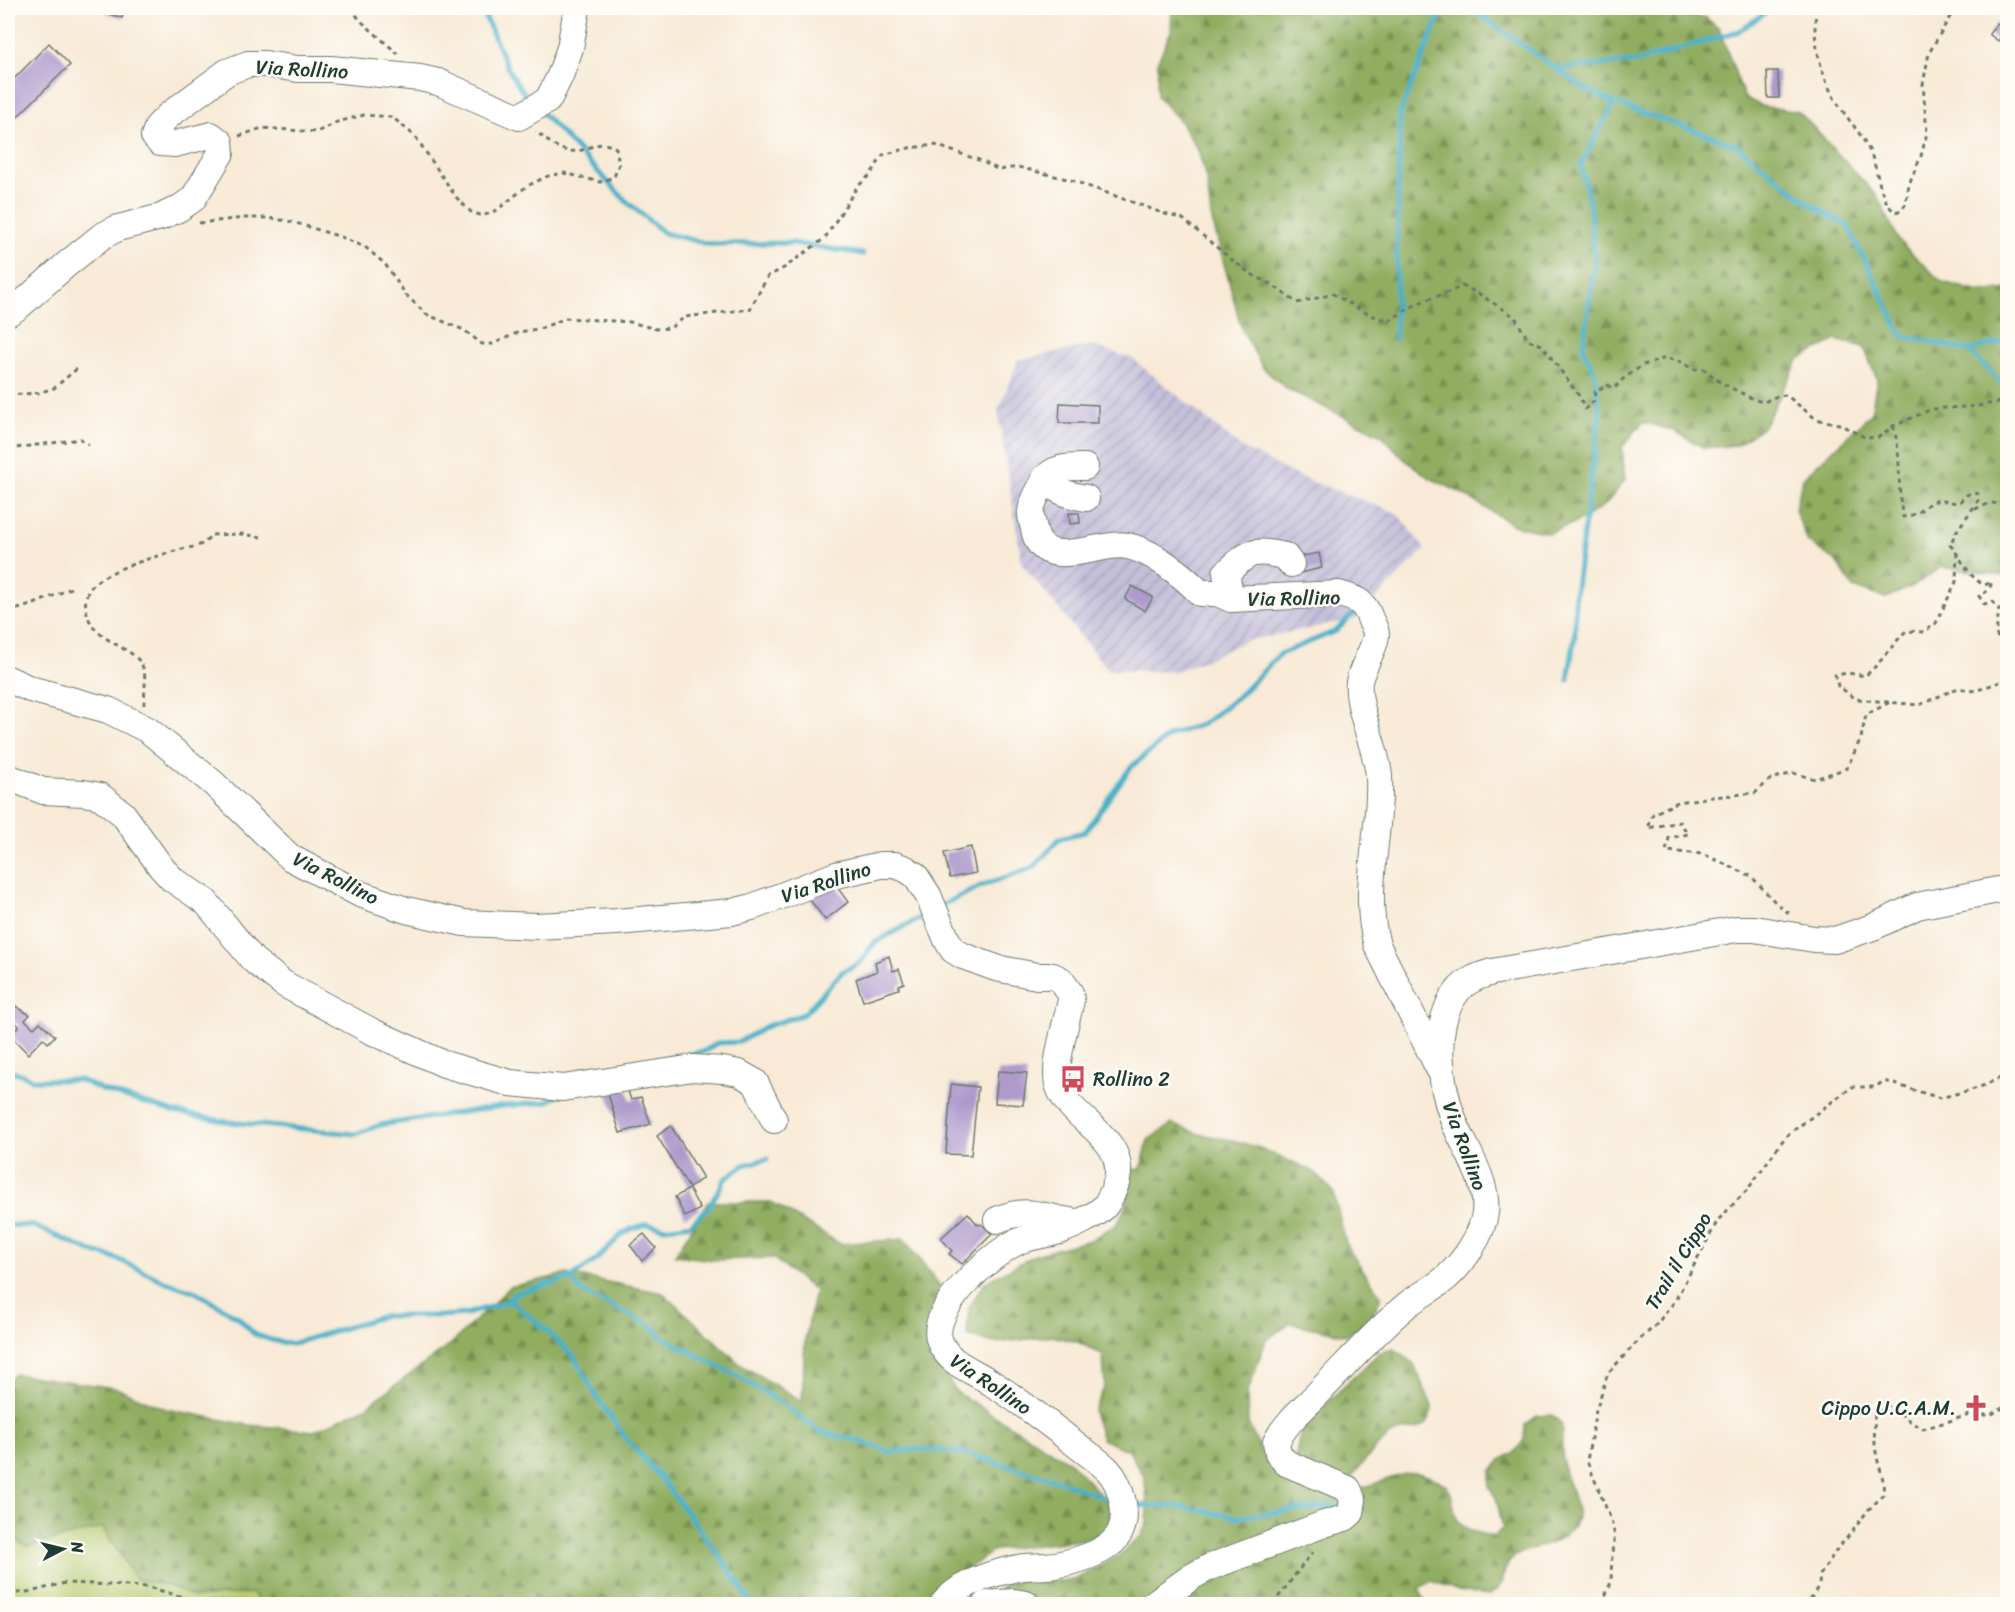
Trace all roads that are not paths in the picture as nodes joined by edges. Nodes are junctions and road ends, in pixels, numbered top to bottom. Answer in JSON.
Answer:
{"nodes":[{"id":1,"x":577,"y":8,"type":"edge"},
{"id":2,"x":8,"y":313,"type":"edge"},
{"id":3,"x":1085,"y":467,"type":"dead end"},
{"id":4,"x":1045,"y":478,"type":"junction"},
{"id":5,"x":1086,"y":498,"type":"dead end"},
{"id":6,"x":1291,"y":564,"type":"dead end"},
{"id":7,"x":1231,"y":599,"type":"junction"},
{"id":8,"x":8,"y":680,"type":"edge"},
{"id":9,"x":8,"y":777,"type":"edge"},
{"id":10,"x":2007,"y":888,"type":"edge"},
{"id":11,"x":1442,"y":1076,"type":"junction"},
{"id":12,"x":774,"y":1119,"type":"dead end"},
{"id":13,"x":997,"y":1220,"type":"dead end"},
{"id":14,"x":1078,"y":1222,"type":"junction"},
{"id":15,"x":943,"y":1605,"type":"edge"},
{"id":16,"x":986,"y":1605,"type":"edge"},
{"id":17,"x":1026,"y":1605,"type":"edge"},
{"id":18,"x":1153,"y":1605,"type":"edge"}],
"edges":[{"from":1,"to":2,"type":"street","name":"Via Rollino"},
{"from":3,"to":4,"type":"street"},
{"from":4,"to":5,"type":"street"},
{"from":4,"to":7,"type":"street","name":"Via Rollino"},
{"from":6,"to":7,"type":"street","name":"Via Rollino"},
{"from":7,"to":11,"type":"street","name":"Via Rollino"},
{"from":8,"to":14,"type":"street","name":"Via Rollino"},
{"from":9,"to":12,"type":"street"},
{"from":10,"to":11,"type":"street","name":"Via Rollino"},
{"from":11,"to":18,"type":"street","name":"Via Rollino"},
{"from":13,"to":14,"type":"street"},
{"from":14,"to":15,"type":"street","name":"Via Rollino"},
{"from":16,"to":17,"type":"street"}]}
